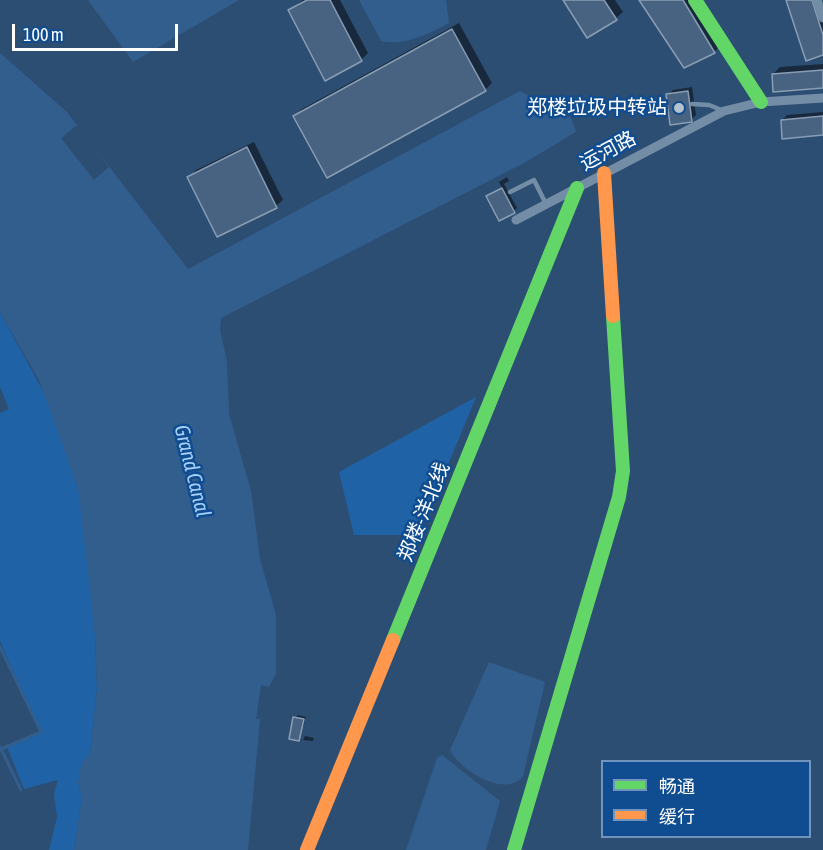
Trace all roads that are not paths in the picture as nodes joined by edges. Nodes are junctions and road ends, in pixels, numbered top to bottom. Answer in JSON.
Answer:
{"nodes":[{"id":1,"x":695,"y":0,"type":"edge"},
{"id":2,"x":817,"y":0,"type":"edge"},
{"id":3,"x":823,"y":18,"type":"edge"},
{"id":4,"x":823,"y":98,"type":"edge"},
{"id":5,"x":761,"y":102,"type":"junction"},
{"id":6,"x":692,"y":104,"type":"dead end"},
{"id":7,"x":724,"y":111,"type":"junction"},
{"id":8,"x":604,"y":173,"type":"junction"},
{"id":9,"x":577,"y":188,"type":"junction"},
{"id":10,"x":510,"y":192,"type":"dead end"},
{"id":11,"x":546,"y":204,"type":"junction"},
{"id":12,"x":516,"y":220,"type":"dead end"},
{"id":13,"x":307,"y":850,"type":"edge"},
{"id":14,"x":514,"y":850,"type":"edge"}],
"edges":[{"from":1,"to":5,"type":"street"},
{"from":2,"to":3,"type":"street"},
{"from":4,"to":5,"type":"street","name":"运河路"},
{"from":5,"to":7,"type":"street","name":"运河路"},
{"from":6,"to":7,"type":"lane"},
{"from":7,"to":8,"type":"street","name":"运河路"},
{"from":8,"to":9,"type":"street","name":"运河路"},
{"from":8,"to":14,"type":"street"},
{"from":9,"to":11,"type":"street","name":"运河路"},
{"from":9,"to":13,"type":"street","name":"郑楼-洋北线"},
{"from":10,"to":11,"type":"lane"},
{"from":11,"to":12,"type":"street","name":"运河路"}]}
